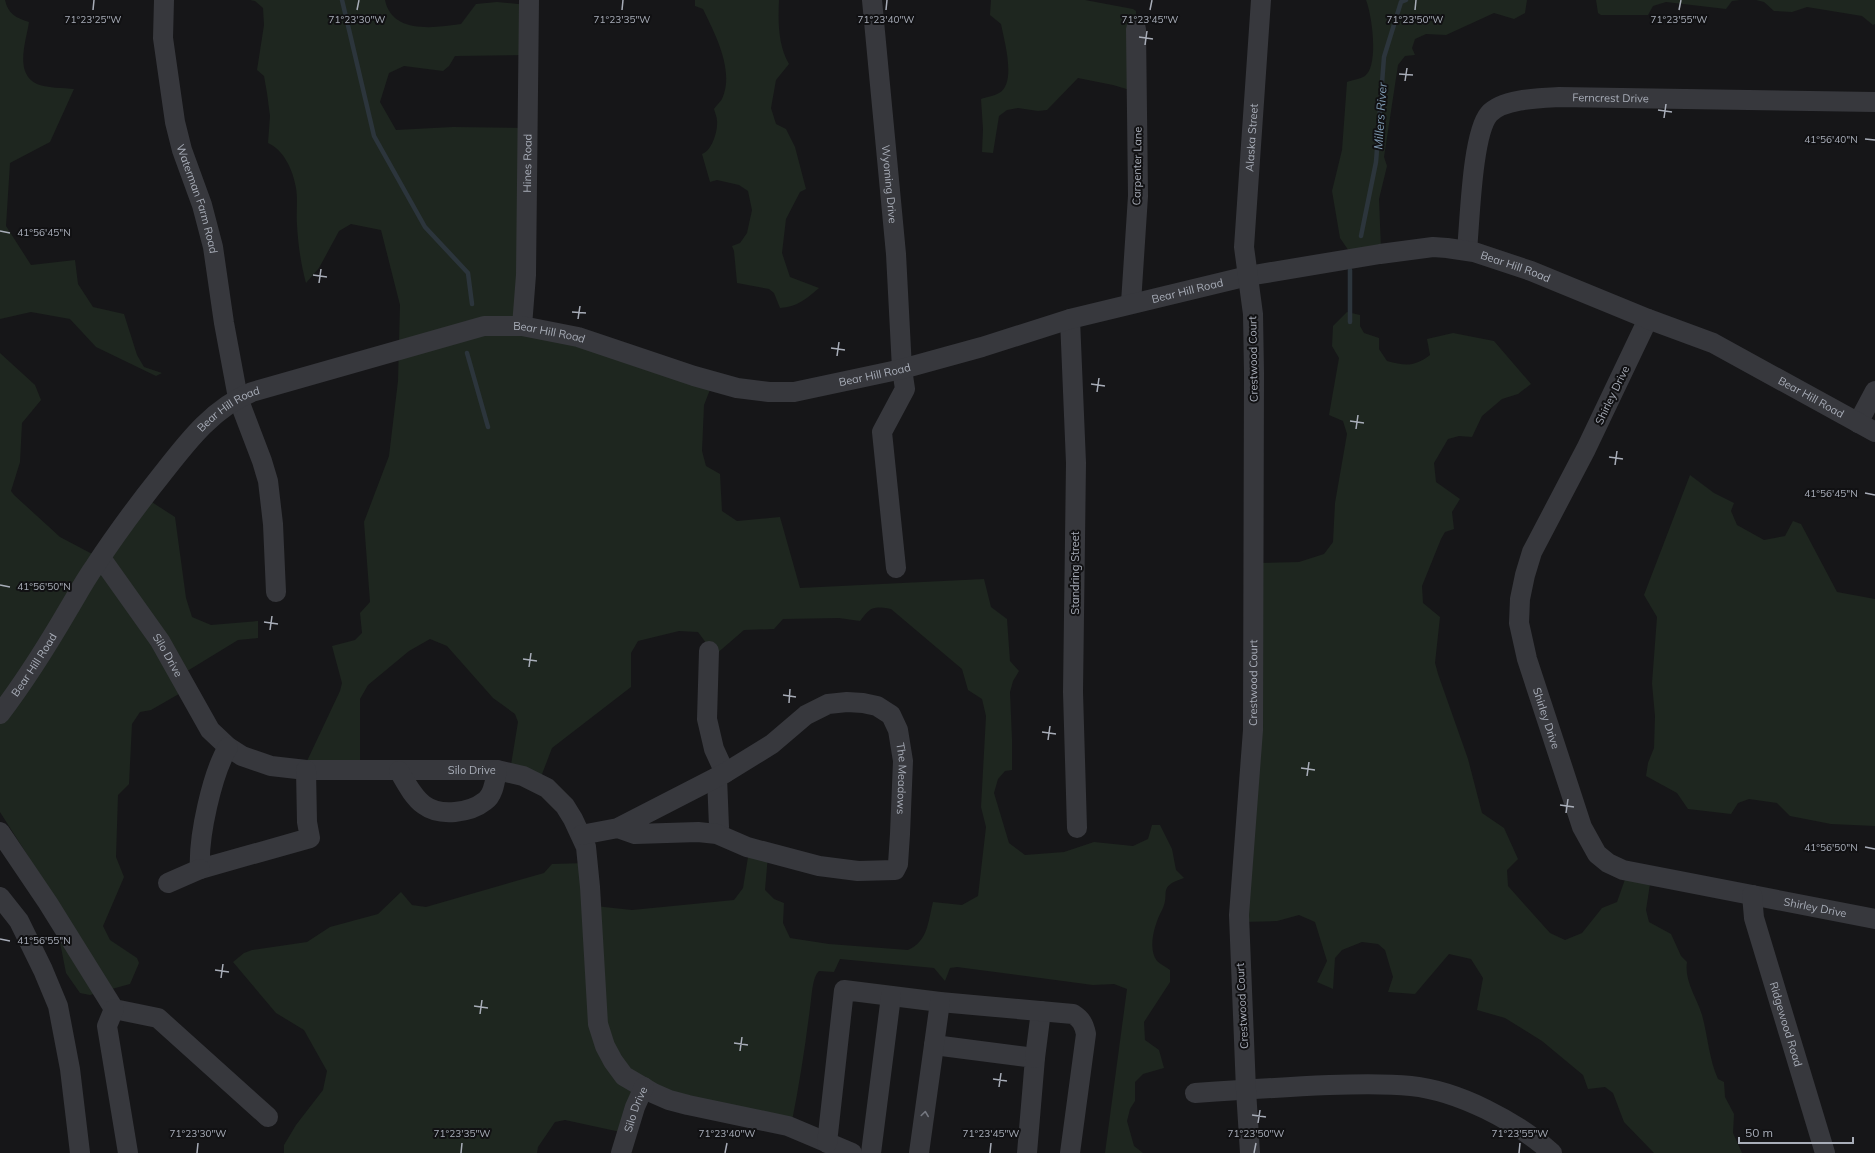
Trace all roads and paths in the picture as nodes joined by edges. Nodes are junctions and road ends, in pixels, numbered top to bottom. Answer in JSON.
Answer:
{"nodes":[{"id":1,"x":164,"y":0,"type":"edge"},
{"id":2,"x":529,"y":0,"type":"edge"},
{"id":3,"x":872,"y":0,"type":"edge"},
{"id":4,"x":1261,"y":0,"type":"edge"},
{"id":5,"x":1136,"y":29,"type":"dead end"},
{"id":6,"x":1875,"y":102,"type":"edge"},
{"id":7,"x":1466,"y":250,"type":"junction"},
{"id":8,"x":1248,"y":276,"type":"junction"},
{"id":9,"x":1131,"y":303,"type":"junction"},
{"id":10,"x":1070,"y":319,"type":"junction"},
{"id":11,"x":1648,"y":319,"type":"junction"},
{"id":12,"x":522,"y":326,"type":"junction"},
{"id":13,"x":902,"y":369,"type":"junction"},
{"id":14,"x":1875,"y":391,"type":"edge"},
{"id":15,"x":238,"y":398,"type":"junction"},
{"id":16,"x":1867,"y":428,"type":"edge"},
{"id":17,"x":100,"y":558,"type":"junction"},
{"id":18,"x":896,"y":568,"type":"dead end"},
{"id":19,"x":276,"y":592,"type":"dead end"},
{"id":20,"x":709,"y":651,"type":"dead end"},
{"id":21,"x":0,"y":714,"type":"edge"},
{"id":22,"x":228,"y":747,"type":"junction"},
{"id":23,"x":306,"y":770,"type":"junction"},
{"id":24,"x":497,"y":770,"type":"junction"},
{"id":25,"x":399,"y":771,"type":"junction"},
{"id":26,"x":721,"y":775,"type":"junction"},
{"id":27,"x":618,"y":828,"type":"junction"},
{"id":28,"x":1077,"y":828,"type":"dead end"},
{"id":29,"x":0,"y":832,"type":"edge"},
{"id":30,"x":717,"y":834,"type":"junction"},
{"id":31,"x":581,"y":835,"type":"junction"},
{"id":32,"x":200,"y":869,"type":"junction"},
{"id":33,"x":168,"y":883,"type":"dead end"},
{"id":34,"x":1752,"y":895,"type":"junction"},
{"id":35,"x":0,"y":897,"type":"edge"},
{"id":36,"x":1875,"y":919,"type":"edge"},
{"id":37,"x":891,"y":996,"type":"junction"},
{"id":38,"x":940,"y":1002,"type":"junction"},
{"id":39,"x":114,"y":1009,"type":"junction"},
{"id":40,"x":1040,"y":1011,"type":"junction"},
{"id":41,"x":934,"y":1045,"type":"junction"},
{"id":42,"x":1035,"y":1058,"type":"junction"},
{"id":43,"x":644,"y":1087,"type":"junction"},
{"id":44,"x":1246,"y":1090,"type":"junction"},
{"id":45,"x":1195,"y":1093,"type":"dead end"},
{"id":46,"x":268,"y":1117,"type":"dead end"},
{"id":47,"x":827,"y":1143,"type":"junction"},
{"id":48,"x":80,"y":1153,"type":"edge"},
{"id":49,"x":128,"y":1153,"type":"edge"},
{"id":50,"x":621,"y":1153,"type":"edge"},
{"id":51,"x":852,"y":1153,"type":"edge"},
{"id":52,"x":871,"y":1153,"type":"edge"},
{"id":53,"x":919,"y":1153,"type":"edge"},
{"id":54,"x":1027,"y":1153,"type":"edge"},
{"id":55,"x":1070,"y":1153,"type":"edge"},
{"id":56,"x":1250,"y":1153,"type":"edge"},
{"id":57,"x":1552,"y":1153,"type":"edge"},
{"id":58,"x":1825,"y":1153,"type":"edge"}],
"edges":[{"from":1,"to":15,"type":"street","name":"Waterman Farm Road"},
{"from":2,"to":12,"type":"street","name":"Hines Road"},
{"from":3,"to":13,"type":"street","name":"Wyoming Drive"},
{"from":4,"to":8,"type":"street","name":"Alaska Street"},
{"from":5,"to":9,"type":"street","name":"Carpenter Lane"},
{"from":6,"to":7,"type":"street","name":"Ferncrest Drive"},
{"from":7,"to":8,"type":"street","name":"Bear Hill Road"},
{"from":7,"to":11,"type":"street","name":"Bear Hill Road"},
{"from":8,"to":9,"type":"street","name":"Bear Hill Road"},
{"from":8,"to":44,"type":"street","name":"Crestwood Court"},
{"from":9,"to":10,"type":"street","name":"Bear Hill Road"},
{"from":10,"to":13,"type":"street","name":"Bear Hill Road"},
{"from":10,"to":28,"type":"street","name":"Standring Street"},
{"from":11,"to":16,"type":"street","name":"Bear Hill Road"},
{"from":11,"to":34,"type":"street","name":"Shirley Drive"},
{"from":12,"to":13,"type":"street","name":"Bear Hill Road"},
{"from":12,"to":15,"type":"street","name":"Bear Hill Road"},
{"from":13,"to":18,"type":"street","name":"Wyoming Drive"},
{"from":14,"to":16,"type":"street"},
{"from":15,"to":17,"type":"street","name":"Bear Hill Road"},
{"from":15,"to":19,"type":"street","name":"Waterman Farm Road"},
{"from":17,"to":21,"type":"street","name":"Bear Hill Road"},
{"from":17,"to":22,"type":"street","name":"Silo Drive"},
{"from":20,"to":26,"type":"street"},
{"from":22,"to":23,"type":"street","name":"Silo Drive"},
{"from":22,"to":32,"type":"street"},
{"from":23,"to":25,"type":"street","name":"Silo Drive"},
{"from":23,"to":32,"type":"street"},
{"from":24,"to":25,"type":"street","name":"Silo Drive"},
{"from":24,"to":25,"type":"street"},
{"from":24,"to":31,"type":"street","name":"Silo Drive"},
{"from":26,"to":27,"type":"street","name":"The Meadows"},
{"from":26,"to":30,"type":"street"},
{"from":26,"to":30,"type":"street","name":"The Meadows"},
{"from":27,"to":30,"type":"street","name":"The Meadows"},
{"from":27,"to":31,"type":"street","name":"The Meadows"},
{"from":29,"to":39,"type":"street"},
{"from":31,"to":43,"type":"street","name":"Silo Drive"},
{"from":32,"to":33,"type":"street"},
{"from":34,"to":36,"type":"street","name":"Shirley Drive"},
{"from":34,"to":58,"type":"street","name":"Ridgewood Road"},
{"from":35,"to":48,"type":"street"},
{"from":37,"to":38,"type":"street"},
{"from":37,"to":47,"type":"street"},
{"from":37,"to":52,"type":"street"},
{"from":38,"to":40,"type":"street"},
{"from":38,"to":41,"type":"street"},
{"from":39,"to":46,"type":"street"},
{"from":39,"to":49,"type":"street"},
{"from":40,"to":42,"type":"street"},
{"from":40,"to":55,"type":"street"},
{"from":41,"to":42,"type":"street"},
{"from":53,"to":41,"type":"street","one_way":true},
{"from":42,"to":54,"type":"street"},
{"from":43,"to":47,"type":"street"},
{"from":43,"to":50,"type":"street","name":"Silo Drive"},
{"from":44,"to":45,"type":"street"},
{"from":44,"to":56,"type":"street","name":"Crestwood Court"},
{"from":44,"to":57,"type":"street"},
{"from":47,"to":51,"type":"street"}]}
